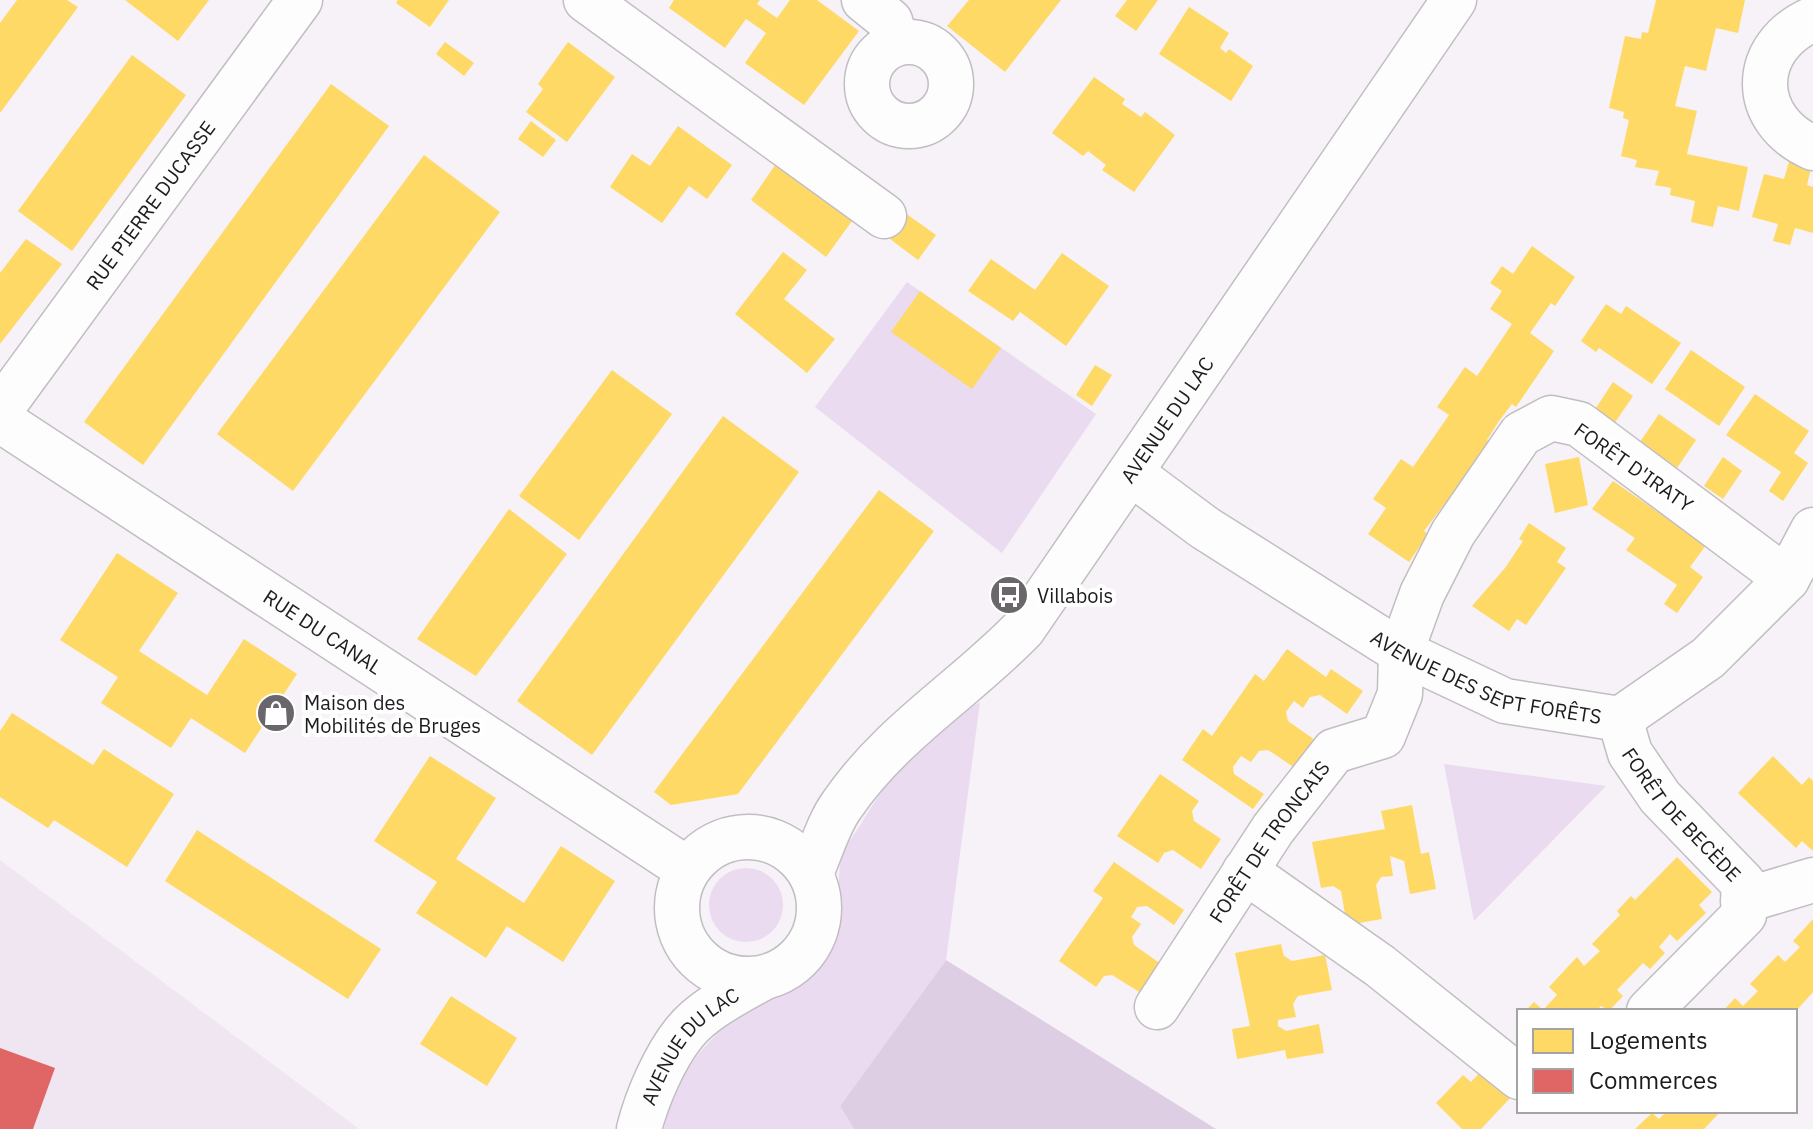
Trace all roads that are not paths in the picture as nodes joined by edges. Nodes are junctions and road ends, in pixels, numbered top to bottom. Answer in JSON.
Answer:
{"nodes":[{"id":1,"x":300,"y":0,"type":"edge"},
{"id":2,"x":586,"y":0,"type":"edge"},
{"id":3,"x":864,"y":0,"type":"edge"},
{"id":4,"x":1454,"y":0,"type":"edge"},
{"id":5,"x":1813,"y":19,"type":"edge"},
{"id":6,"x":897,"y":43,"type":"dead end"},
{"id":7,"x":1813,"y":148,"type":"edge"},
{"id":8,"x":884,"y":216,"type":"dead end"},
{"id":9,"x":0,"y":410,"type":"edge"},
{"id":10,"x":0,"y":420,"type":"edge"},
{"id":11,"x":1131,"y":473,"type":"junction"},
{"id":12,"x":1813,"y":530,"type":"edge"},
{"id":13,"x":1787,"y":579,"type":"junction"},
{"id":14,"x":1401,"y":652,"type":"junction"},
{"id":15,"x":1620,"y":719,"type":"junction"},
{"id":16,"x":840,"y":807,"type":"junction"},
{"id":17,"x":760,"y":837,"type":"junction"},
{"id":18,"x":687,"y":869,"type":"junction"},
{"id":19,"x":1245,"y":871,"type":"junction"},
{"id":20,"x":811,"y":873,"type":"junction"},
{"id":21,"x":1813,"y":880,"type":"edge"},
{"id":22,"x":1743,"y":901,"type":"junction"},
{"id":23,"x":683,"y":939,"type":"junction"},
{"id":24,"x":761,"y":979,"type":"junction"},
{"id":25,"x":1157,"y":1007,"type":"dead end"},
{"id":26,"x":1651,"y":1009,"type":"edge"},
{"id":27,"x":685,"y":1031,"type":"junction"},
{"id":28,"x":1517,"y":1075,"type":"edge"},
{"id":29,"x":639,"y":1129,"type":"edge"}],
"edges":[{"from":1,"to":9,"type":"street","name":"RUE PIERRE DUCASSE"},
{"from":2,"to":8,"type":"street"},
{"from":3,"to":6,"type":"street"},
{"from":4,"to":11,"type":"street","name":"AVENUE DU LAC"},
{"from":5,"to":7,"type":"street"},
{"from":10,"to":18,"type":"street","name":"RUE DU CANAL"},
{"from":11,"to":14,"type":"street","name":"AVENUE DES SEPT FORÊTS"},
{"from":11,"to":16,"type":"street","name":"AVENUE DU LAC"},
{"from":12,"to":13,"type":"street","name":"AVENUE DES SEPT FORÊTS"},
{"from":13,"to":14,"type":"street","name":"FORÊT D'IRATY"},
{"from":13,"to":15,"type":"street","name":"AVENUE DES SEPT FORÊTS"},
{"from":14,"to":15,"type":"street","name":"AVENUE DES SEPT FORÊTS"},
{"from":14,"to":19,"type":"street","name":"FORÊT DE TRONCAIS"},
{"from":15,"to":22,"type":"street","name":"FORÊT DE BECÈDE"},
{"from":16,"to":17,"type":"street"},
{"from":16,"to":20,"type":"street","name":"AVENUE DU LAC"},
{"from":17,"to":18,"type":"street"},
{"from":17,"to":20,"type":"street"},
{"from":18,"to":23,"type":"street"},
{"from":19,"to":25,"type":"street","name":"FORÊT DE TRONCAIS"},
{"from":19,"to":28,"type":"street"},
{"from":20,"to":24,"type":"street"},
{"from":21,"to":22,"type":"street"},
{"from":22,"to":26,"type":"street","name":"FORÊT DE BECÈDE"},
{"from":23,"to":24,"type":"street"},
{"from":23,"to":27,"type":"street"},
{"from":24,"to":27,"type":"street","name":"AVENUE DU LAC"},
{"from":27,"to":29,"type":"street","name":"AVENUE DU LAC"}]}
